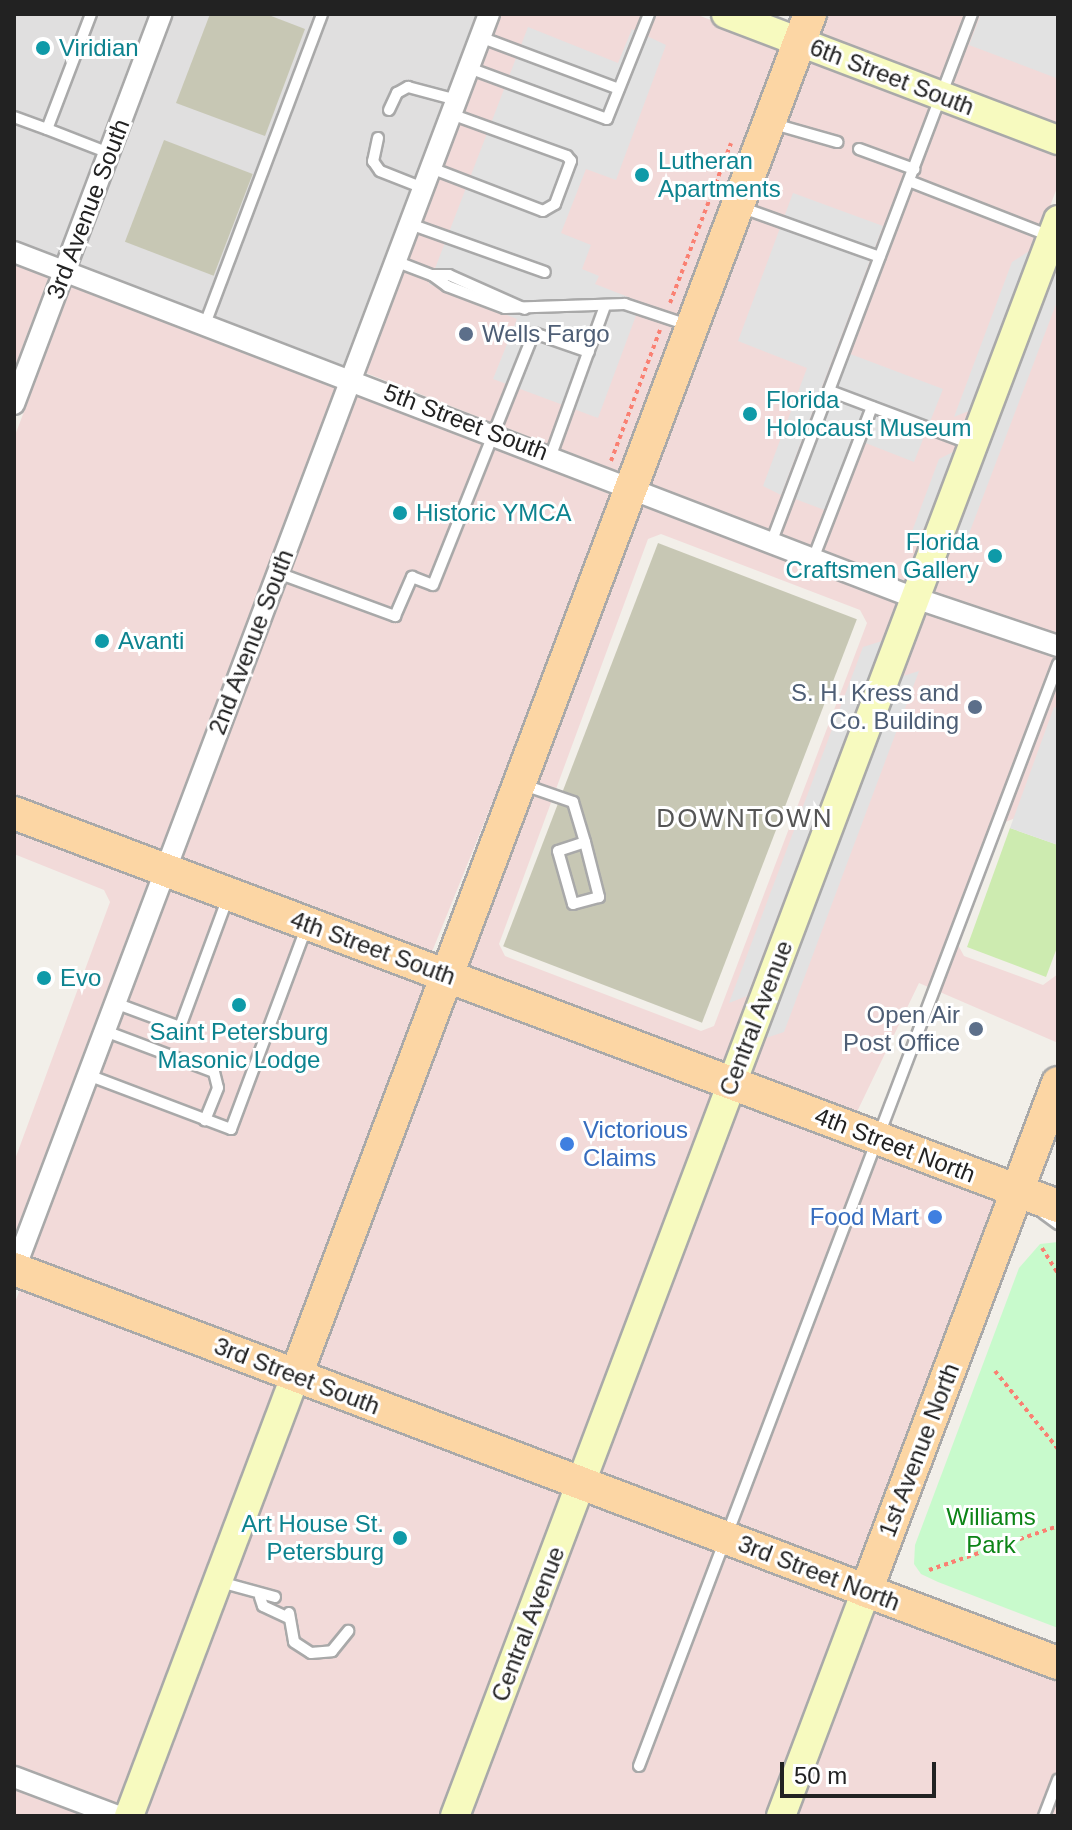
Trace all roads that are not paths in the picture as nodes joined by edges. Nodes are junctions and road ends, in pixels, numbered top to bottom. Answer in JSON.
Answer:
{"nodes":[{"id":1,"x":91,"y":14,"type":"edge"},
{"id":2,"x":161,"y":14,"type":"edge"},
{"id":3,"x":322,"y":14,"type":"edge"},
{"id":4,"x":489,"y":14,"type":"edge"},
{"id":5,"x":649,"y":14,"type":"edge"},
{"id":6,"x":726,"y":14,"type":"edge"},
{"id":7,"x":972,"y":14,"type":"edge"},
{"id":8,"x":805,"y":28,"type":"edge"},
{"id":9,"x":480,"y":37,"type":"junction"},
{"id":10,"x":469,"y":68,"type":"junction"},
{"id":11,"x":619,"y":89,"type":"junction"},
{"id":12,"x":942,"y":96,"type":"junction"},
{"id":13,"x":454,"y":107,"type":"junction"},
{"id":14,"x":389,"y":110,"type":"dead end"},
{"id":15,"x":14,"y":117,"type":"edge"},
{"id":16,"x":769,"y":123,"type":"junction"},
{"id":17,"x":47,"y":129,"type":"junction"},
{"id":18,"x":378,"y":138,"type":"dead end"},
{"id":19,"x":1058,"y":140,"type":"edge"},
{"id":20,"x":837,"y":142,"type":"dead end"},
{"id":21,"x":859,"y":149,"type":"dead end"},
{"id":22,"x":109,"y":153,"type":"junction"},
{"id":23,"x":431,"y":168,"type":"junction"},
{"id":24,"x":914,"y":169,"type":"junction"},
{"id":25,"x":909,"y":181,"type":"junction"},
{"id":26,"x":423,"y":188,"type":"junction"},
{"id":27,"x":739,"y":207,"type":"junction"},
{"id":28,"x":410,"y":224,"type":"junction"},
{"id":29,"x":1055,"y":228,"type":"edge"},
{"id":30,"x":14,"y":252,"type":"edge"},
{"id":31,"x":880,"y":257,"type":"junction"},
{"id":32,"x":395,"y":261,"type":"junction"},
{"id":33,"x":64,"y":271,"type":"junction"},
{"id":34,"x":545,"y":272,"type":"dead end"},
{"id":35,"x":605,"y":306,"type":"junction"},
{"id":36,"x":205,"y":324,"type":"junction"},
{"id":37,"x":694,"y":327,"type":"junction"},
{"id":38,"x":589,"y":352,"type":"junction"},
{"id":39,"x":351,"y":379,"type":"junction"},
{"id":40,"x":830,"y":391,"type":"junction"},
{"id":41,"x":14,"y":404,"type":"edge"},
{"id":42,"x":872,"y":407,"type":"junction"},
{"id":43,"x":492,"y":432,"type":"junction"},
{"id":44,"x":973,"y":445,"type":"junction"},
{"id":45,"x":551,"y":455,"type":"junction"},
{"id":46,"x":632,"y":490,"type":"junction"},
{"id":47,"x":771,"y":543,"type":"junction"},
{"id":48,"x":813,"y":559,"type":"junction"},
{"id":49,"x":278,"y":573,"type":"junction"},
{"id":50,"x":915,"y":598,"type":"junction"},
{"id":51,"x":1058,"y":646,"type":"edge"},
{"id":52,"x":1058,"y":664,"type":"edge"},
{"id":53,"x":522,"y":785,"type":"junction"},
{"id":54,"x":14,"y":813,"type":"edge"},
{"id":55,"x":585,"y":842,"type":"junction"},
{"id":56,"x":165,"y":871,"type":"junction"},
{"id":57,"x":229,"y":895,"type":"junction"},
{"id":58,"x":308,"y":925,"type":"junction"},
{"id":59,"x":450,"y":977,"type":"junction"},
{"id":60,"x":115,"y":1003,"type":"junction"},
{"id":61,"x":105,"y":1031,"type":"junction"},
{"id":62,"x":88,"y":1075,"type":"junction"},
{"id":63,"x":732,"y":1083,"type":"junction"},
{"id":64,"x":1058,"y":1083,"type":"edge"},
{"id":65,"x":205,"y":1120,"type":"junction"},
{"id":66,"x":879,"y":1139,"type":"junction"},
{"id":67,"x":1017,"y":1191,"type":"junction"},
{"id":68,"x":1058,"y":1206,"type":"edge"},
{"id":69,"x":1058,"y":1224,"type":"edge"},
{"id":70,"x":14,"y":1270,"type":"edge"},
{"id":71,"x":296,"y":1375,"type":"junction"},
{"id":72,"x":581,"y":1483,"type":"junction"},
{"id":73,"x":728,"y":1539,"type":"junction"},
{"id":74,"x":218,"y":1581,"type":"junction"},
{"id":75,"x":866,"y":1591,"type":"junction"},
{"id":76,"x":260,"y":1597,"type":"junction"},
{"id":77,"x":275,"y":1597,"type":"dead end"},
{"id":78,"x":348,"y":1631,"type":"dead end"},
{"id":79,"x":1058,"y":1663,"type":"edge"},
{"id":80,"x":639,"y":1766,"type":"dead end"},
{"id":81,"x":14,"y":1777,"type":"edge"},
{"id":82,"x":1058,"y":1780,"type":"edge"},
{"id":83,"x":118,"y":1816,"type":"edge"},
{"id":84,"x":129,"y":1816,"type":"edge"},
{"id":85,"x":455,"y":1816,"type":"edge"},
{"id":86,"x":781,"y":1816,"type":"edge"},
{"id":87,"x":1044,"y":1816,"type":"edge"}],
"edges":[{"from":1,"to":17,"type":"lane"},
{"from":2,"to":22,"type":"street","name":"3rd Avenue South"},
{"from":3,"to":36,"type":"lane"},
{"from":4,"to":9,"type":"street","name":"2nd Avenue South"},
{"from":5,"to":11,"type":"lane"},
{"from":6,"to":8,"type":"street","name":"6th Street South"},
{"from":7,"to":12,"type":"lane"},
{"from":8,"to":12,"type":"street","name":"6th Street South"},
{"from":8,"to":16,"type":"main road"},
{"from":9,"to":10,"type":"street","name":"2nd Avenue South"},
{"from":9,"to":11,"type":"lane"},
{"from":10,"to":11,"type":"lane"},
{"from":10,"to":13,"type":"street","name":"2nd Avenue South"},
{"from":12,"to":19,"type":"street","name":"6th Street South"},
{"from":12,"to":24,"type":"lane"},
{"from":13,"to":14,"type":"lane"},
{"from":13,"to":23,"type":"street","name":"2nd Avenue South"},
{"from":13,"to":23,"type":"lane"},
{"from":15,"to":17,"type":"lane"},
{"from":16,"to":20,"type":"lane"},
{"from":16,"to":27,"type":"main road"},
{"from":17,"to":22,"type":"lane"},
{"from":18,"to":26,"type":"lane"},
{"from":21,"to":24,"type":"lane"},
{"from":22,"to":33,"type":"street","name":"3rd Avenue South"},
{"from":23,"to":26,"type":"street","name":"2nd Avenue South"},
{"from":24,"to":25,"type":"lane"},
{"from":25,"to":29,"type":"lane"},
{"from":25,"to":31,"type":"lane"},
{"from":26,"to":28,"type":"street","name":"2nd Avenue South"},
{"from":27,"to":31,"type":"lane"},
{"from":27,"to":37,"type":"main road"},
{"from":28,"to":32,"type":"street","name":"2nd Avenue South"},
{"from":28,"to":34,"type":"lane"},
{"from":29,"to":44,"type":"street","name":"Central Avenue"},
{"from":30,"to":33,"type":"street","name":"5th Street South"},
{"from":31,"to":40,"type":"lane"},
{"from":32,"to":35,"type":"lane"},
{"from":32,"to":39,"type":"street","name":"2nd Avenue South"},
{"from":33,"to":36,"type":"street","name":"5th Street South"},
{"from":33,"to":41,"type":"street","name":"3rd Avenue South"},
{"from":35,"to":37,"type":"lane"},
{"from":35,"to":38,"type":"lane"},
{"from":36,"to":39,"type":"street","name":"5th Street South"},
{"from":37,"to":46,"type":"main road"},
{"from":38,"to":43,"type":"lane"},
{"from":38,"to":45,"type":"lane"},
{"from":39,"to":43,"type":"street","name":"5th Street South"},
{"from":39,"to":49,"type":"street","name":"2nd Avenue South"},
{"from":40,"to":42,"type":"lane"},
{"from":40,"to":47,"type":"lane"},
{"from":42,"to":44,"type":"lane"},
{"from":42,"to":48,"type":"lane"},
{"from":43,"to":45,"type":"street","name":"5th Street South"},
{"from":43,"to":49,"type":"lane"},
{"from":44,"to":50,"type":"street","name":"Central Avenue"},
{"from":45,"to":46,"type":"street","name":"5th Street South"},
{"from":46,"to":47,"type":"street","name":"5th Street South"},
{"from":46,"to":53,"type":"main road"},
{"from":47,"to":48,"type":"street","name":"5th Street South"},
{"from":48,"to":50,"type":"street","name":"5th Street South"},
{"from":49,"to":56,"type":"street","name":"2nd Avenue South"},
{"from":50,"to":51,"type":"street","name":"5th Street South"},
{"from":50,"to":63,"type":"street","name":"Central Avenue"},
{"from":52,"to":66,"type":"lane"},
{"from":53,"to":55,"type":"lane"},
{"from":53,"to":59,"type":"main road"},
{"from":54,"to":56,"type":"main road","name":"4th Street South"},
{"from":55,"to":55,"type":"lane"},
{"from":56,"to":57,"type":"main road","name":"4th Street South"},
{"from":56,"to":60,"type":"street","name":"2nd Avenue South"},
{"from":57,"to":58,"type":"main road","name":"4th Street South"},
{"from":57,"to":60,"type":"lane"},
{"from":58,"to":59,"type":"main road","name":"4th Street South"},
{"from":58,"to":65,"type":"lane"},
{"from":59,"to":63,"type":"main road","name":"4th Street South"},
{"from":59,"to":71,"type":"main road"},
{"from":60,"to":61,"type":"street","name":"2nd Avenue South"},
{"from":61,"to":62,"type":"street","name":"2nd Avenue South"},
{"from":61,"to":65,"type":"lane"},
{"from":62,"to":65,"type":"lane"},
{"from":62,"to":70,"type":"street","name":"2nd Avenue South"},
{"from":63,"to":66,"type":"main road","name":"4th Street North"},
{"from":63,"to":72,"type":"street","name":"Central Avenue"},
{"from":64,"to":67,"type":"main road","name":"1st Avenue North"},
{"from":66,"to":67,"type":"main road","name":"4th Street North"},
{"from":66,"to":73,"type":"lane"},
{"from":67,"to":68,"type":"main road","name":"4th Street North"},
{"from":67,"to":69,"type":"lane"},
{"from":67,"to":75,"type":"main road","name":"1st Avenue North"},
{"from":70,"to":71,"type":"main road","name":"3rd Street South"},
{"from":71,"to":72,"type":"main road","name":"3rd Street South"},
{"from":71,"to":74,"type":"street"},
{"from":72,"to":73,"type":"main road","name":"3rd Street North"},
{"from":72,"to":85,"type":"street","name":"Central Avenue"},
{"from":73,"to":75,"type":"main road","name":"3rd Street North"},
{"from":73,"to":80,"type":"lane"},
{"from":74,"to":76,"type":"lane"},
{"from":74,"to":84,"type":"street"},
{"from":75,"to":79,"type":"main road","name":"3rd Street North"},
{"from":75,"to":86,"type":"street","name":"1st Avenue North"},
{"from":76,"to":77,"type":"lane"},
{"from":76,"to":78,"type":"lane"},
{"from":81,"to":83,"type":"street"},
{"from":82,"to":87,"type":"lane"}]}
